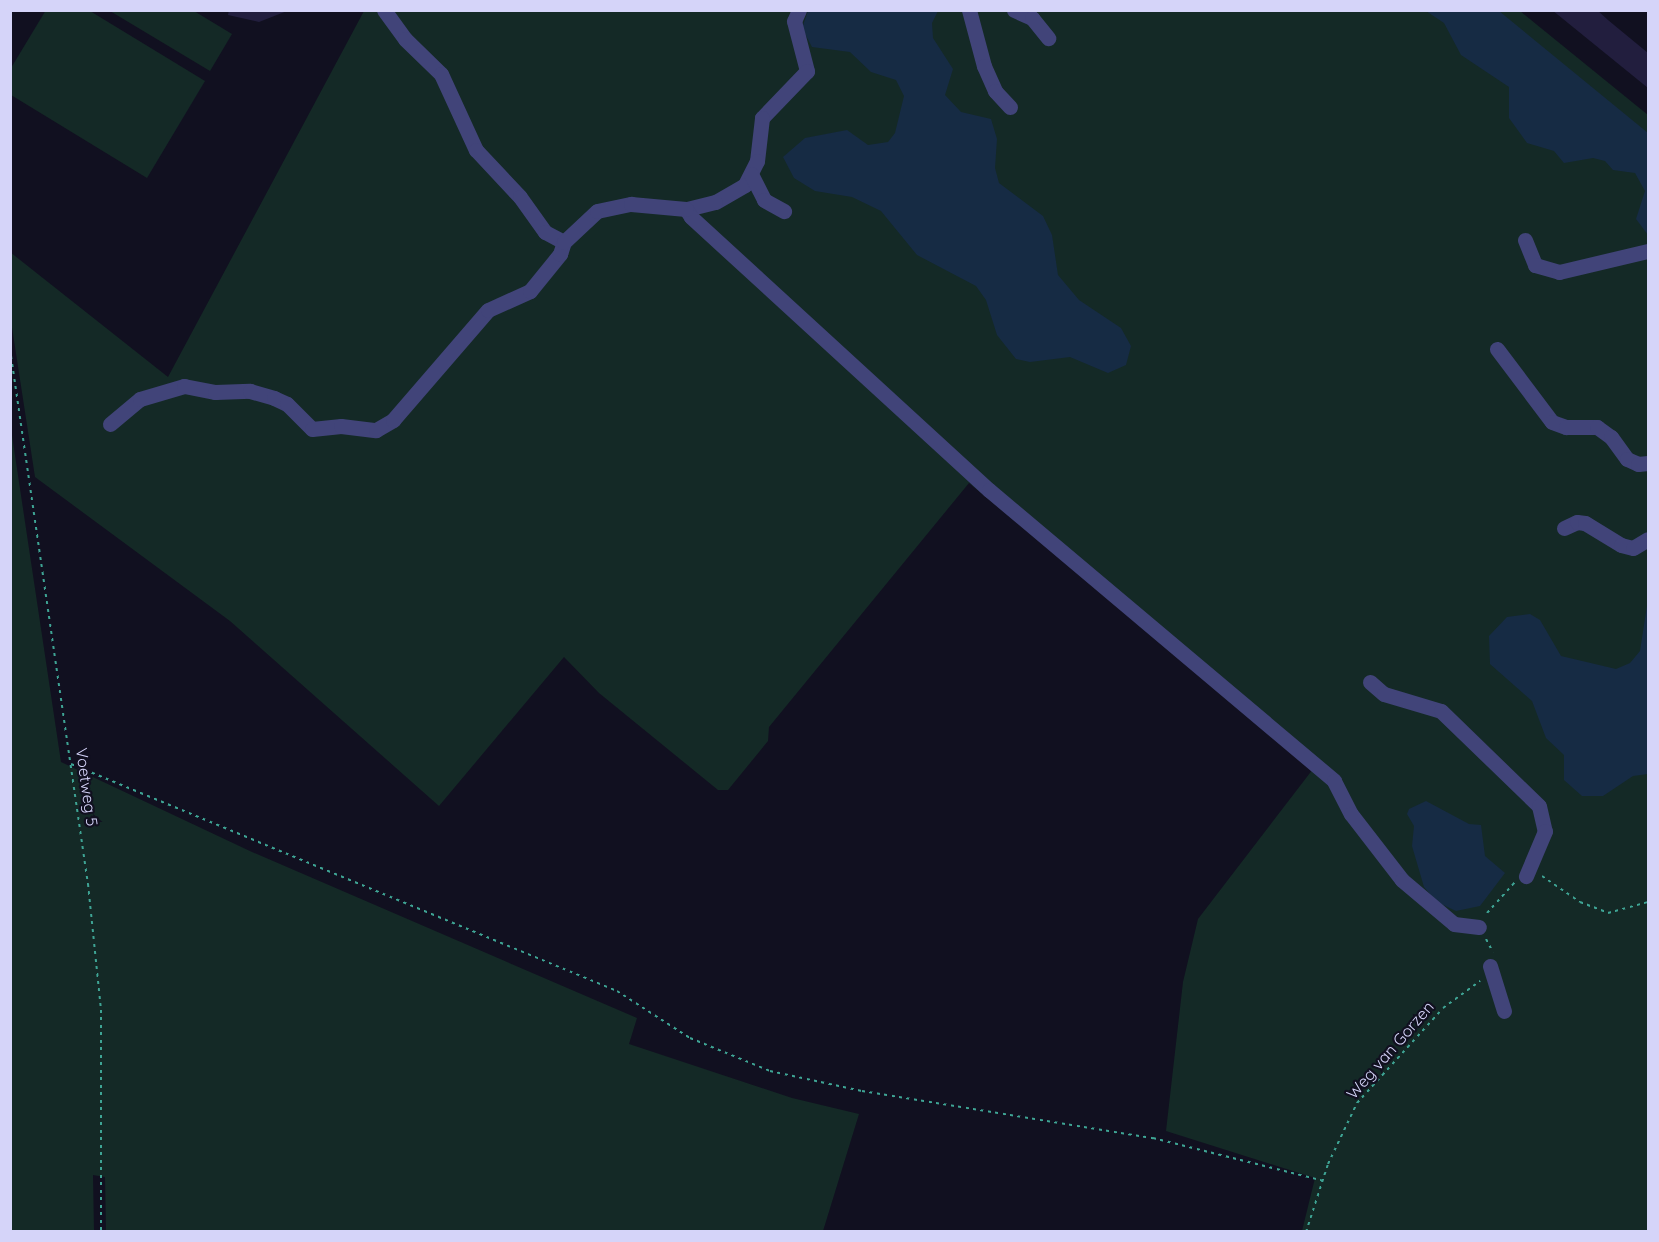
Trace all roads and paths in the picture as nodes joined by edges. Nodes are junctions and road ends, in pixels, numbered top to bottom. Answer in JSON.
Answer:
{"nodes":[{"id":1,"x":384,"y":10,"type":"edge"},
{"id":2,"x":799,"y":10,"type":"edge"},
{"id":3,"x":969,"y":10,"type":"edge"},
{"id":4,"x":1014,"y":10,"type":"edge"},
{"id":5,"x":1048,"y":38,"type":"dead end"},
{"id":6,"x":1010,"y":107,"type":"dead end"},
{"id":7,"x":751,"y":174,"type":"junction"},
{"id":8,"x":686,"y":209,"type":"junction"},
{"id":9,"x":784,"y":211,"type":"dead end"},
{"id":10,"x":1525,"y":240,"type":"dead end"},
{"id":11,"x":564,"y":242,"type":"junction"},
{"id":12,"x":1648,"y":251,"type":"edge"},
{"id":13,"x":10,"y":349,"type":"edge"},
{"id":14,"x":1497,"y":349,"type":"dead end"},
{"id":15,"x":110,"y":424,"type":"dead end"},
{"id":16,"x":1648,"y":463,"type":"edge"},
{"id":17,"x":1564,"y":528,"type":"dead end"},
{"id":18,"x":1648,"y":539,"type":"edge"},
{"id":19,"x":1370,"y":682,"type":"dead end"},
{"id":20,"x":71,"y":764,"type":"junction"},
{"id":21,"x":1526,"y":876,"type":"junction"},
{"id":22,"x":1648,"y":902,"type":"edge"},
{"id":23,"x":1479,"y":927,"type":"junction"},
{"id":24,"x":1490,"y":966,"type":"junction"},
{"id":25,"x":1504,"y":1011,"type":"dead end"},
{"id":26,"x":1324,"y":1181,"type":"junction"},
{"id":27,"x":101,"y":1232,"type":"edge"},
{"id":28,"x":1306,"y":1232,"type":"edge"}],
"edges":[{"from":1,"to":11,"type":"lane"},
{"from":2,"to":7,"type":"lane"},
{"from":3,"to":6,"type":"lane"},
{"from":4,"to":5,"type":"lane"},
{"from":7,"to":8,"type":"lane"},
{"from":7,"to":9,"type":"lane"},
{"from":8,"to":11,"type":"lane"},
{"from":8,"to":23,"type":"lane"},
{"from":10,"to":12,"type":"lane"},
{"from":11,"to":15,"type":"lane"},
{"from":13,"to":20,"type":"path","name":"Voetweg 5"},
{"from":14,"to":16,"type":"lane"},
{"from":17,"to":18,"type":"lane"},
{"from":19,"to":21,"type":"lane"},
{"from":20,"to":26,"type":"path"},
{"from":20,"to":27,"type":"path","name":"Voetweg 5"},
{"from":21,"to":22,"type":"path"},
{"from":21,"to":23,"type":"path"},
{"from":23,"to":24,"type":"path"},
{"from":24,"to":25,"type":"lane"},
{"from":24,"to":26,"type":"path","name":"Weg van Gorzen"},
{"from":26,"to":28,"type":"path","name":"Weg van Gorzen"}]}
